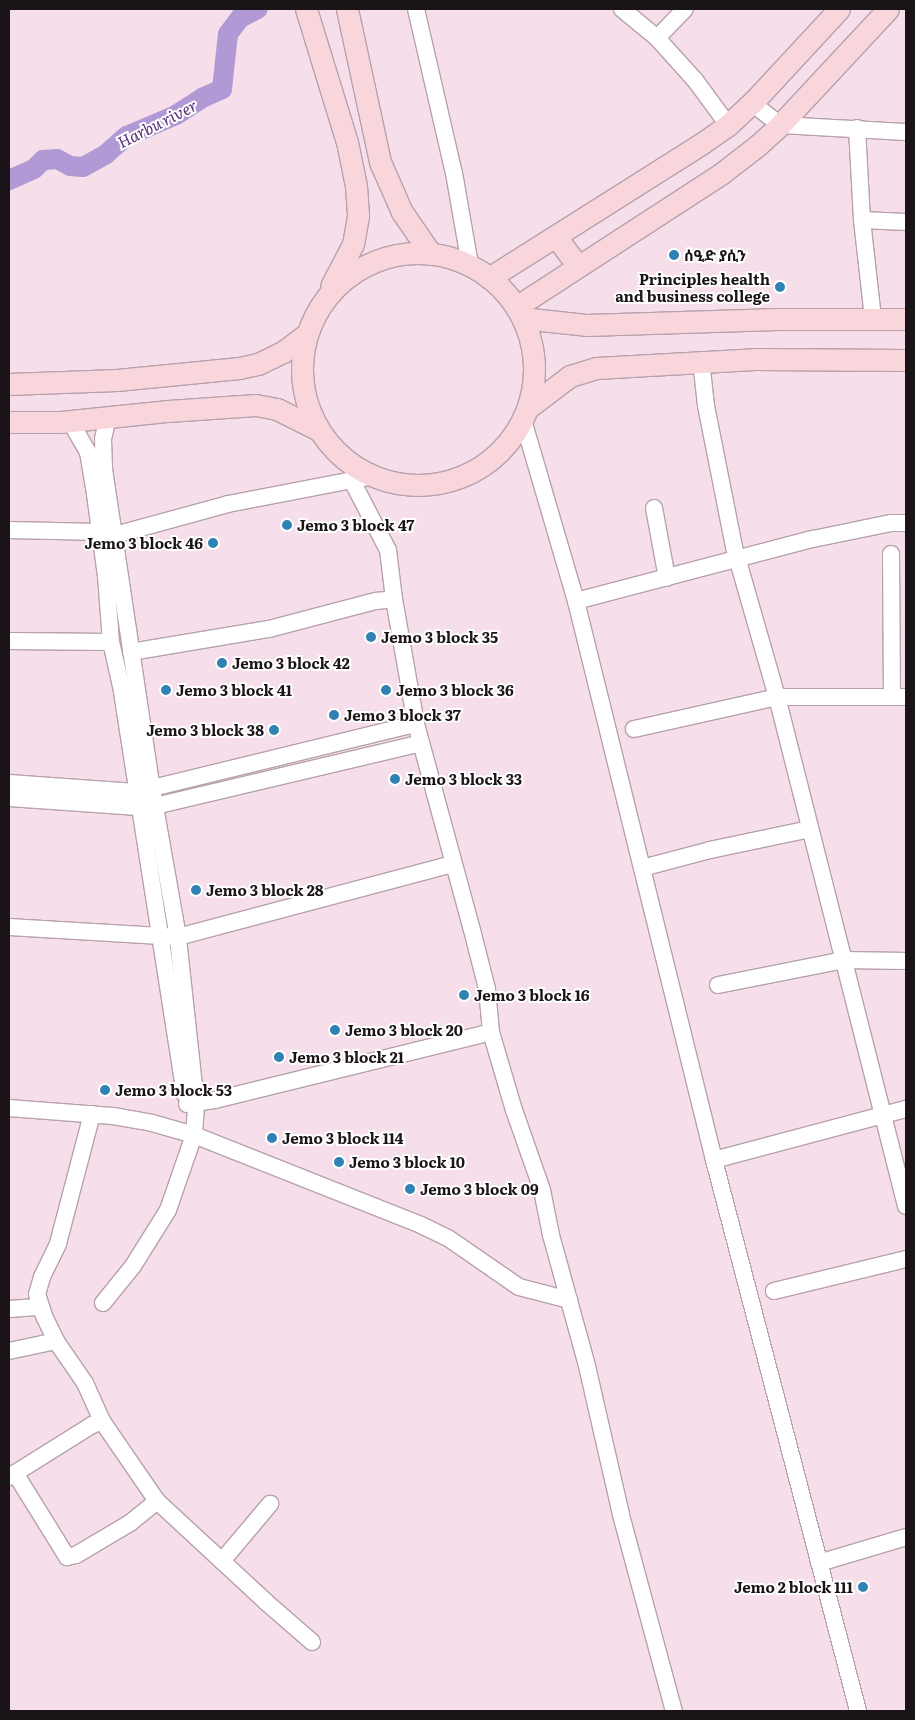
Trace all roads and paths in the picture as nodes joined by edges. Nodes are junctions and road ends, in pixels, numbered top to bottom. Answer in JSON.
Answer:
{"nodes":[{"id":1,"x":306,"y":9,"type":"edge"},
{"id":2,"x":347,"y":9,"type":"edge"},
{"id":3,"x":416,"y":9,"type":"edge"},
{"id":4,"x":622,"y":9,"type":"edge"},
{"id":5,"x":685,"y":9,"type":"edge"},
{"id":6,"x":839,"y":9,"type":"edge"},
{"id":7,"x":888,"y":9,"type":"edge"},
{"id":8,"x":657,"y":38,"type":"junction"},
{"id":9,"x":752,"y":103,"type":"junction"},
{"id":10,"x":728,"y":125,"type":"junction"},
{"id":11,"x":780,"y":125,"type":"junction"},
{"id":12,"x":857,"y":128,"type":"junction"},
{"id":13,"x":906,"y":132,"type":"edge"},
{"id":14,"x":862,"y":220,"type":"junction"},
{"id":15,"x":906,"y":222,"type":"edge"},
{"id":16,"x":556,"y":237,"type":"junction"},
{"id":17,"x":432,"y":254,"type":"junction"},
{"id":18,"x":470,"y":265,"type":"junction"},
{"id":19,"x":578,"y":266,"type":"junction"},
{"id":20,"x":489,"y":278,"type":"junction"},
{"id":21,"x":325,"y":298,"type":"junction"},
{"id":22,"x":519,"y":312,"type":"junction"},
{"id":23,"x":873,"y":318,"type":"junction"},
{"id":24,"x":906,"y":319,"type":"edge"},
{"id":25,"x":306,"y":334,"type":"junction"},
{"id":26,"x":701,"y":360,"type":"junction"},
{"id":27,"x":906,"y":360,"type":"edge"},
{"id":28,"x":9,"y":384,"type":"edge"},
{"id":29,"x":526,"y":414,"type":"junction"},
{"id":30,"x":108,"y":417,"type":"junction"},
{"id":31,"x":70,"y":421,"type":"junction"},
{"id":32,"x":9,"y":422,"type":"edge"},
{"id":33,"x":319,"y":430,"type":"junction"},
{"id":34,"x":373,"y":476,"type":"junction"},
{"id":35,"x":351,"y":479,"type":"junction"},
{"id":36,"x":654,"y":508,"type":"dead end"},
{"id":37,"x":906,"y":523,"type":"edge"},
{"id":38,"x":9,"y":530,"type":"edge"},
{"id":39,"x":108,"y":533,"type":"junction"},
{"id":40,"x":890,"y":554,"type":"dead end"},
{"id":41,"x":738,"y":560,"type":"junction"},
{"id":42,"x":113,"y":576,"type":"junction"},
{"id":43,"x":667,"y":578,"type":"junction"},
{"id":44,"x":394,"y":599,"type":"junction"},
{"id":45,"x":576,"y":601,"type":"junction"},
{"id":46,"x":9,"y":641,"type":"edge"},
{"id":47,"x":111,"y":642,"type":"junction"},
{"id":48,"x":131,"y":652,"type":"junction"},
{"id":49,"x":129,"y":685,"type":"junction"},
{"id":50,"x":777,"y":697,"type":"junction"},
{"id":51,"x":899,"y":697,"type":"edge"},
{"id":52,"x":416,"y":724,"type":"junction"},
{"id":53,"x":634,"y":729,"type":"dead end"},
{"id":54,"x":421,"y":743,"type":"junction"},
{"id":55,"x":9,"y":783,"type":"edge"},
{"id":56,"x":9,"y":798,"type":"edge"},
{"id":57,"x":145,"y":799,"type":"junction"},
{"id":58,"x":810,"y":829,"type":"junction"},
{"id":59,"x":453,"y":864,"type":"junction"},
{"id":60,"x":642,"y":868,"type":"junction"},
{"id":61,"x":9,"y":927,"type":"edge"},
{"id":62,"x":158,"y":936,"type":"junction"},
{"id":63,"x":178,"y":936,"type":"junction"},
{"id":64,"x":844,"y":960,"type":"junction"},
{"id":65,"x":906,"y":961,"type":"edge"},
{"id":66,"x":718,"y":985,"type":"dead end"},
{"id":67,"x":491,"y":1032,"type":"junction"},
{"id":68,"x":191,"y":1104,"type":"junction"},
{"id":69,"x":9,"y":1108,"type":"edge"},
{"id":70,"x":906,"y":1109,"type":"edge"},
{"id":71,"x":92,"y":1114,"type":"junction"},
{"id":72,"x":882,"y":1114,"type":"junction"},
{"id":73,"x":190,"y":1137,"type":"junction"},
{"id":74,"x":714,"y":1160,"type":"junction"},
{"id":75,"x":906,"y":1206,"type":"edge"},
{"id":76,"x":906,"y":1260,"type":"edge"},
{"id":77,"x":774,"y":1291,"type":"dead end"},
{"id":78,"x":569,"y":1300,"type":"junction"},
{"id":79,"x":103,"y":1303,"type":"dead end"},
{"id":80,"x":41,"y":1307,"type":"junction"},
{"id":81,"x":9,"y":1309,"type":"edge"},
{"id":82,"x":56,"y":1341,"type":"junction"},
{"id":83,"x":9,"y":1351,"type":"edge"},
{"id":84,"x":102,"y":1421,"type":"junction"},
{"id":85,"x":12,"y":1475,"type":"edge"},
{"id":86,"x":157,"y":1501,"type":"junction"},
{"id":87,"x":270,"y":1504,"type":"dead end"},
{"id":88,"x":906,"y":1537,"type":"edge"},
{"id":89,"x":222,"y":1561,"type":"junction"},
{"id":90,"x":819,"y":1563,"type":"junction"},
{"id":91,"x":312,"y":1642,"type":"dead end"},
{"id":92,"x":674,"y":1711,"type":"edge"},
{"id":93,"x":858,"y":1711,"type":"edge"}],
"edges":[{"from":1,"to":21,"type":"main road"},
{"from":2,"to":17,"type":"main road"},
{"from":3,"to":18,"type":"street"},
{"from":4,"to":8,"type":"street"},
{"from":5,"to":8,"type":"street"},
{"from":6,"to":9,"type":"main road"},
{"from":7,"to":11,"type":"main road"},
{"from":8,"to":10,"type":"street"},
{"from":9,"to":10,"type":"main road"},
{"from":9,"to":11,"type":"street"},
{"from":10,"to":16,"type":"main road"},
{"from":11,"to":12,"type":"street"},
{"from":11,"to":19,"type":"main road"},
{"from":12,"to":13,"type":"street"},
{"from":12,"to":14,"type":"street"},
{"from":14,"to":15,"type":"street"},
{"from":14,"to":23,"type":"street"},
{"from":16,"to":19,"type":"main road"},
{"from":16,"to":20,"type":"main road"},
{"from":17,"to":18,"type":"main road"},
{"from":17,"to":21,"type":"main road"},
{"from":18,"to":20,"type":"main road"},
{"from":19,"to":22,"type":"main road"},
{"from":20,"to":22,"type":"main road"},
{"from":21,"to":25,"type":"main road"},
{"from":22,"to":23,"type":"main road"},
{"from":22,"to":29,"type":"main road"},
{"from":23,"to":24,"type":"main road"},
{"from":25,"to":28,"type":"main road"},
{"from":25,"to":33,"type":"main road"},
{"from":26,"to":27,"type":"main road"},
{"from":26,"to":29,"type":"main road"},
{"from":26,"to":41,"type":"street"},
{"from":29,"to":34,"type":"main road"},
{"from":29,"to":45,"type":"street"},
{"from":30,"to":31,"type":"main road"},
{"from":30,"to":33,"type":"main road"},
{"from":30,"to":39,"type":"street"},
{"from":31,"to":32,"type":"main road"},
{"from":31,"to":39,"type":"street"},
{"from":33,"to":34,"type":"main road"},
{"from":34,"to":35,"type":"street"},
{"from":35,"to":39,"type":"street"},
{"from":35,"to":44,"type":"street"},
{"from":36,"to":43,"type":"street"},
{"from":37,"to":41,"type":"street"},
{"from":38,"to":39,"type":"street"},
{"from":39,"to":42,"type":"street"},
{"from":40,"to":51,"type":"street"},
{"from":41,"to":43,"type":"street"},
{"from":41,"to":50,"type":"street"},
{"from":42,"to":47,"type":"street"},
{"from":42,"to":48,"type":"street"},
{"from":43,"to":45,"type":"street"},
{"from":44,"to":48,"type":"street"},
{"from":44,"to":52,"type":"street"},
{"from":45,"to":60,"type":"street"},
{"from":46,"to":47,"type":"street"},
{"from":47,"to":49,"type":"street"},
{"from":48,"to":49,"type":"street"},
{"from":49,"to":57,"type":"street"},
{"from":50,"to":51,"type":"street"},
{"from":50,"to":53,"type":"street"},
{"from":50,"to":58,"type":"street"},
{"from":52,"to":54,"type":"street"},
{"from":52,"to":57,"type":"street"},
{"from":54,"to":57,"type":"street"},
{"from":54,"to":59,"type":"street"},
{"from":55,"to":57,"type":"street"},
{"from":56,"to":57,"type":"street"},
{"from":57,"to":62,"type":"street"},
{"from":57,"to":63,"type":"street"},
{"from":58,"to":60,"type":"street"},
{"from":58,"to":64,"type":"street"},
{"from":59,"to":63,"type":"street"},
{"from":59,"to":67,"type":"street"},
{"from":60,"to":74,"type":"street"},
{"from":61,"to":62,"type":"street"},
{"from":62,"to":63,"type":"street"},
{"from":62,"to":68,"type":"street"},
{"from":63,"to":68,"type":"street"},
{"from":64,"to":65,"type":"street"},
{"from":64,"to":66,"type":"street"},
{"from":64,"to":72,"type":"street"},
{"from":67,"to":68,"type":"street"},
{"from":67,"to":78,"type":"street"},
{"from":68,"to":73,"type":"street"},
{"from":69,"to":71,"type":"street"},
{"from":70,"to":72,"type":"street"},
{"from":71,"to":73,"type":"street"},
{"from":71,"to":80,"type":"street"},
{"from":72,"to":74,"type":"street"},
{"from":72,"to":75,"type":"street"},
{"from":73,"to":78,"type":"street"},
{"from":73,"to":79,"type":"street"},
{"from":74,"to":90,"type":"street"},
{"from":76,"to":77,"type":"street"},
{"from":78,"to":92,"type":"street"},
{"from":80,"to":81,"type":"street"},
{"from":80,"to":82,"type":"street"},
{"from":82,"to":83,"type":"street"},
{"from":82,"to":84,"type":"street"},
{"from":84,"to":85,"type":"street"},
{"from":84,"to":86,"type":"street"},
{"from":85,"to":86,"type":"street"},
{"from":86,"to":89,"type":"street"},
{"from":87,"to":89,"type":"street"},
{"from":88,"to":90,"type":"street"},
{"from":89,"to":91,"type":"street"},
{"from":90,"to":93,"type":"street"}]}
